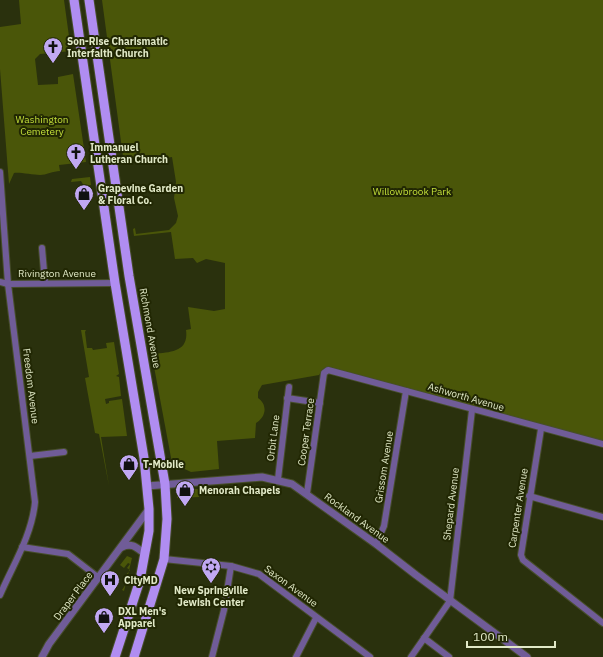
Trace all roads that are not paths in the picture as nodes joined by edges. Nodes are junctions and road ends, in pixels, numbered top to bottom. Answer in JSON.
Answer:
{"nodes":[{"id":1,"x":74,"y":0,"type":"edge"},
{"id":2,"x":89,"y":0,"type":"edge"},
{"id":3,"x":0,"y":172,"type":"edge"},
{"id":4,"x":42,"y":248,"type":"dead end"},
{"id":5,"x":0,"y":282,"type":"edge"},
{"id":6,"x":45,"y":283,"type":"junction"},
{"id":7,"x":114,"y":283,"type":"junction"},
{"id":8,"x":8,"y":284,"type":"junction"},
{"id":9,"x":324,"y":373,"type":"joint"},
{"id":10,"x":289,"y":387,"type":"dead end"},
{"id":11,"x":406,"y":391,"type":"junction"},
{"id":12,"x":287,"y":398,"type":"junction"},
{"id":13,"x":320,"y":403,"type":"junction"},
{"id":14,"x":472,"y":410,"type":"junction"},
{"id":15,"x":540,"y":429,"type":"junction"},
{"id":16,"x":603,"y":444,"type":"edge"},
{"id":17,"x":64,"y":452,"type":"dead end"},
{"id":18,"x":30,"y":456,"type":"junction"},
{"id":19,"x":278,"y":480,"type":"junction"},
{"id":20,"x":165,"y":484,"type":"junction"},
{"id":21,"x":147,"y":486,"type":"junction"},
{"id":22,"x":307,"y":493,"type":"junction"},
{"id":23,"x":530,"y":496,"type":"junction"},
{"id":24,"x":149,"y":509,"type":"junction"},
{"id":25,"x":603,"y":517,"type":"edge"},
{"id":26,"x":376,"y":544,"type":"junction"},
{"id":27,"x":22,"y":547,"type":"junction"},
{"id":28,"x":120,"y":549,"type":"junction"},
{"id":29,"x":145,"y":554,"type":"junction"},
{"id":30,"x":164,"y":560,"type":"junction"},
{"id":31,"x":231,"y":566,"type":"junction"},
{"id":32,"x":99,"y":578,"type":"junction"},
{"id":33,"x":0,"y":595,"type":"edge"},
{"id":34,"x":450,"y":600,"type":"junction"},
{"id":35,"x":316,"y":618,"type":"junction"},
{"id":36,"x":603,"y":623,"type":"edge"},
{"id":37,"x":424,"y":638,"type":"junction"},
{"id":38,"x":42,"y":657,"type":"edge"},
{"id":39,"x":115,"y":657,"type":"edge"},
{"id":40,"x":134,"y":657,"type":"edge"},
{"id":41,"x":212,"y":657,"type":"edge"},
{"id":42,"x":296,"y":657,"type":"edge"},
{"id":43,"x":370,"y":657,"type":"edge"},
{"id":44,"x":411,"y":657,"type":"edge"},
{"id":45,"x":450,"y":657,"type":"edge"},
{"id":46,"x":527,"y":657,"type":"edge"}],
"edges":[{"from":1,"to":7,"type":"main road"},
{"from":2,"to":20,"type":"main road","name":"Richmond Avenue"},
{"from":3,"to":8,"type":"street","name":"Freedom Avenue"},
{"from":4,"to":6,"type":"street"},
{"from":5,"to":8,"type":"street","name":"Rivington Avenue"},
{"from":6,"to":7,"type":"street","name":"Rivington Avenue"},
{"from":6,"to":8,"type":"street","name":"Rivington Avenue"},
{"from":7,"to":21,"type":"main road"},
{"from":8,"to":18,"type":"street","name":"Freedom Avenue"},
{"from":9,"to":11,"type":"street","name":"Ashworth Avenue"},
{"from":9,"to":13,"type":"street","name":"Cooper Terrace"},
{"from":10,"to":12,"type":"street","name":"Orbit Lane"},
{"from":11,"to":14,"type":"street","name":"Ashworth Avenue"},
{"from":11,"to":26,"type":"street","name":"Grissom Avenue"},
{"from":12,"to":13,"type":"street"},
{"from":12,"to":19,"type":"street","name":"Orbit Lane"},
{"from":13,"to":22,"type":"street","name":"Cooper Terrace"},
{"from":14,"to":15,"type":"street","name":"Ashworth Avenue"},
{"from":14,"to":34,"type":"street","name":"Shepard Avenue"},
{"from":15,"to":16,"type":"street","name":"Ashworth Avenue"},
{"from":15,"to":23,"type":"street","name":"Carpenter Avenue"},
{"from":17,"to":18,"type":"street"},
{"from":18,"to":27,"type":"street","name":"Freedom Avenue"},
{"from":19,"to":20,"type":"street","name":"Rockland Avenue"},
{"from":19,"to":22,"type":"street","name":"Rockland Avenue"},
{"from":20,"to":21,"type":"street","name":"Rockland Avenue"},
{"from":20,"to":30,"type":"main road","name":"Richmond Avenue"},
{"from":21,"to":24,"type":"main road"},
{"from":22,"to":26,"type":"street","name":"Rockland Avenue"},
{"from":23,"to":25,"type":"street"},
{"from":23,"to":36,"type":"street","name":"Carpenter Avenue"},
{"from":24,"to":28,"type":"street","name":"Draper Place"},
{"from":24,"to":29,"type":"main road"},
{"from":26,"to":34,"type":"street","name":"Rockland Avenue"},
{"from":27,"to":32,"type":"street"},
{"from":27,"to":33,"type":"street","name":"Freedom Avenue"},
{"from":28,"to":29,"type":"street"},
{"from":28,"to":32,"type":"street","name":"Draper Place"},
{"from":29,"to":39,"type":"main road"},
{"from":30,"to":31,"type":"street","name":"Saxon Avenue"},
{"from":30,"to":40,"type":"main road","name":"Richmond Avenue"},
{"from":31,"to":35,"type":"street","name":"Saxon Avenue"},
{"from":31,"to":41,"type":"street"},
{"from":32,"to":38,"type":"street","name":"Draper Place"},
{"from":34,"to":37,"type":"street"},
{"from":34,"to":46,"type":"street","name":"Rockland Avenue"},
{"from":35,"to":42,"type":"street"},
{"from":35,"to":43,"type":"street","name":"Saxon Avenue"},
{"from":37,"to":44,"type":"street"},
{"from":37,"to":45,"type":"street"}]}
